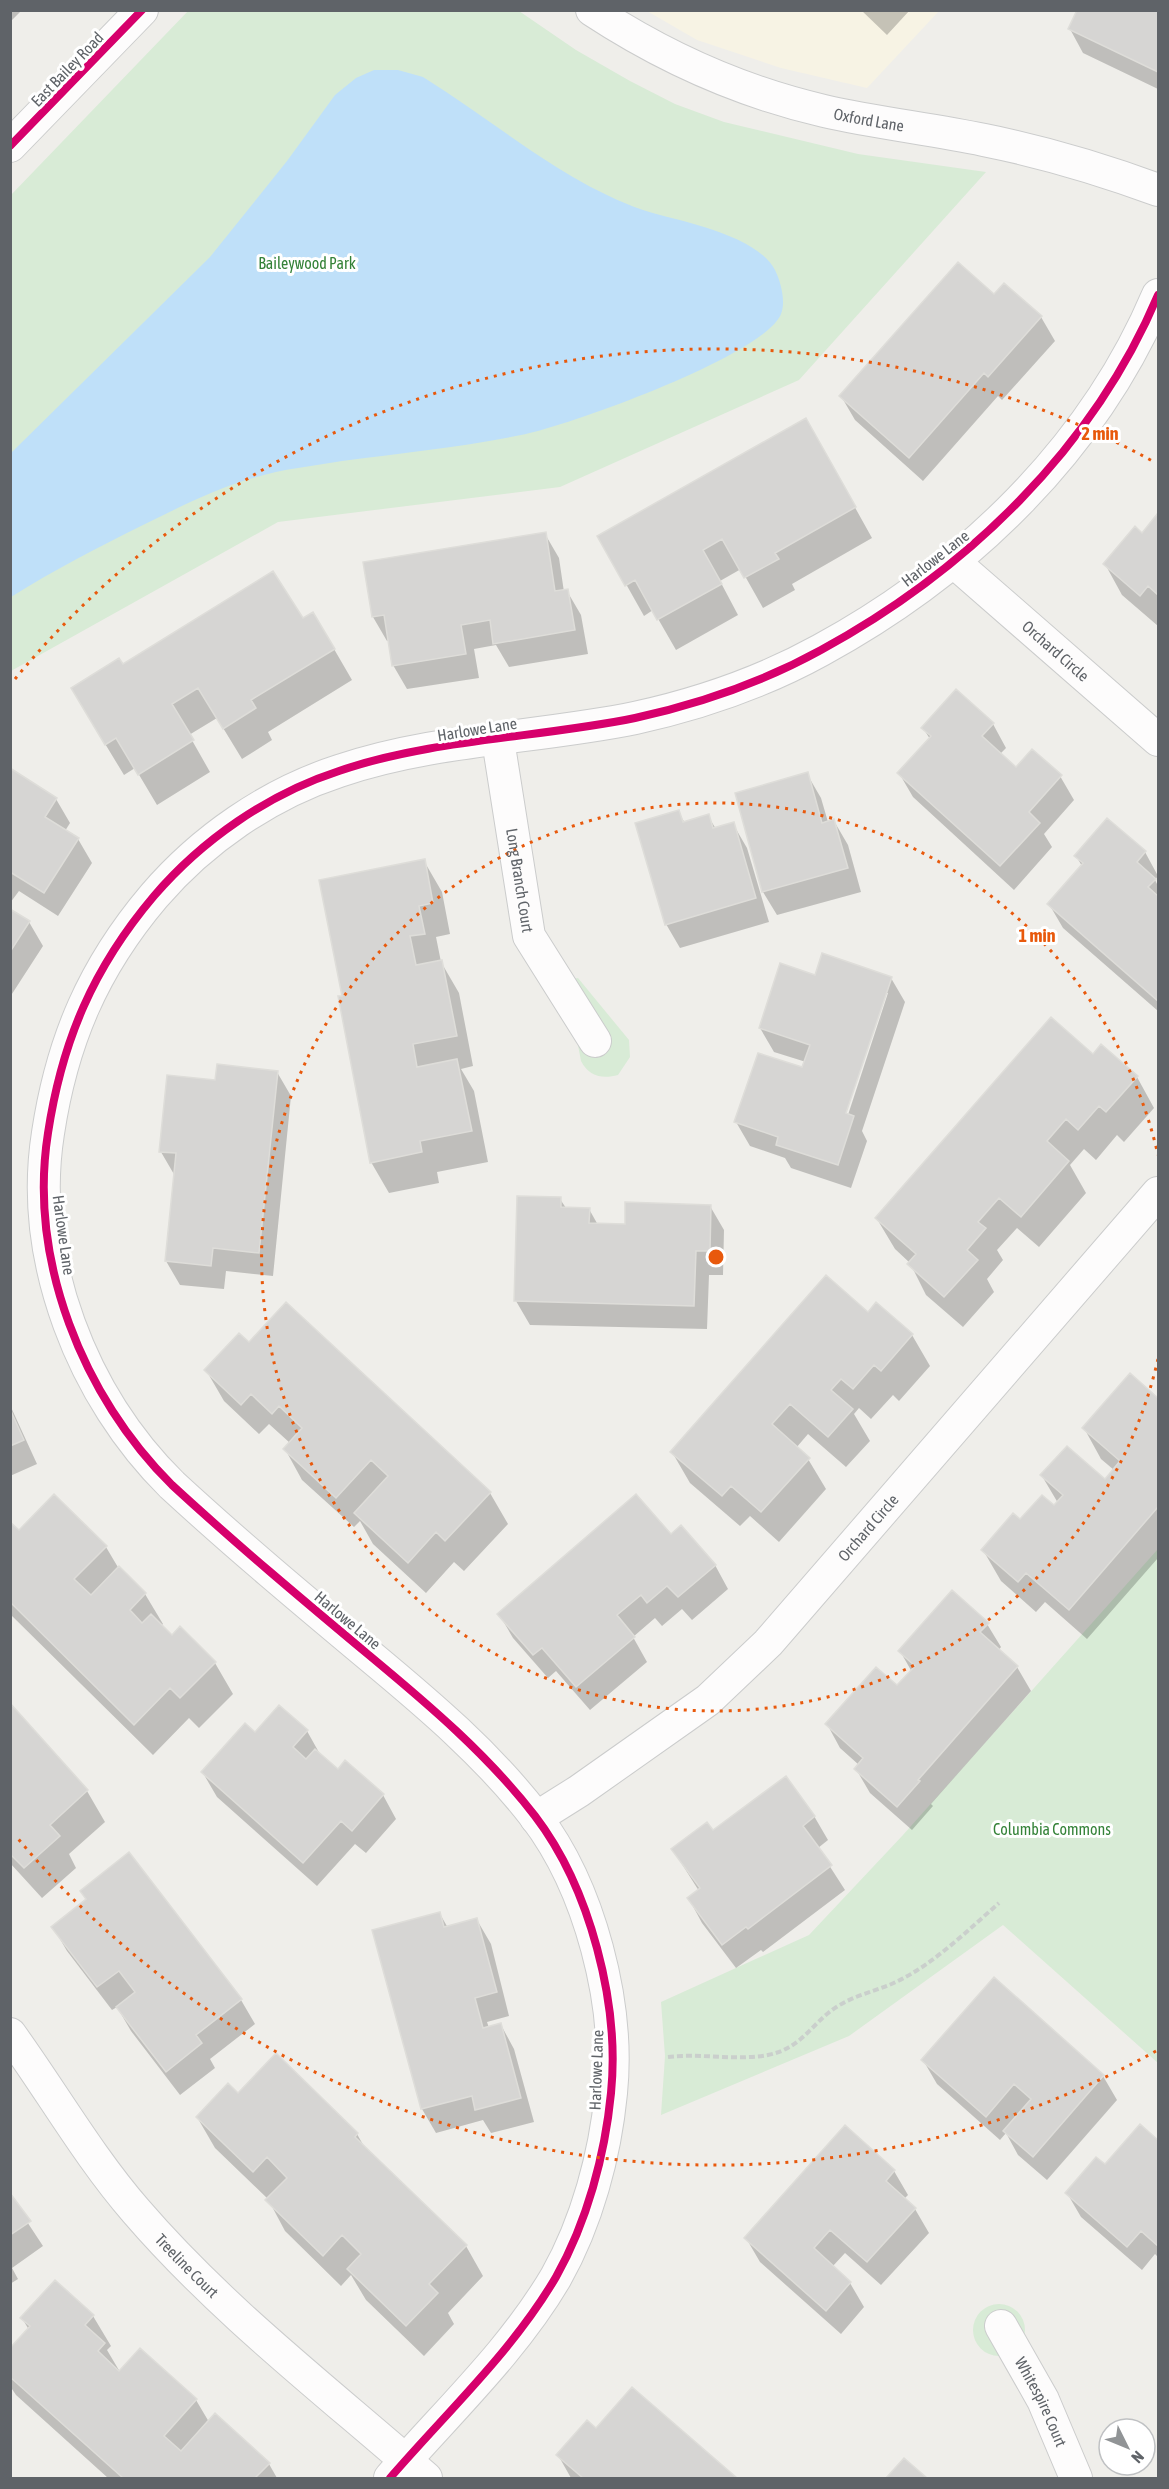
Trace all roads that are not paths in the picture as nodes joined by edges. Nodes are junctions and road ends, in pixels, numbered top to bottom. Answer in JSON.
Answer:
{"nodes":[{"id":1,"x":142,"y":10,"type":"edge"},
{"id":2,"x":591,"y":10,"type":"edge"},
{"id":3,"x":10,"y":146,"type":"edge"},
{"id":4,"x":1158,"y":190,"type":"edge"},
{"id":5,"x":1158,"y":295,"type":"edge"},
{"id":6,"x":954,"y":562,"type":"junction"},
{"id":7,"x":498,"y":740,"type":"junction"},
{"id":8,"x":1158,"y":740,"type":"edge"},
{"id":9,"x":595,"y":1041,"type":"dead end"},
{"id":10,"x":1158,"y":1193,"type":"edge"},
{"id":11,"x":536,"y":1818,"type":"junction"},
{"id":12,"x":10,"y":2034,"type":"edge"},
{"id":13,"x":1001,"y":2326,"type":"dead end"},
{"id":14,"x":407,"y":2472,"type":"edge"},
{"id":15,"x":1076,"y":2478,"type":"edge"}],
"edges":[{"from":1,"to":3,"type":"street","name":"East Bailey Road"},
{"from":2,"to":4,"type":"street","name":"Oxford Lane"},
{"from":5,"to":6,"type":"street","name":"Harlowe Lane"},
{"from":6,"to":7,"type":"street","name":"Harlowe Lane"},
{"from":6,"to":8,"type":"street","name":"Orchard Circle"},
{"from":7,"to":9,"type":"street","name":"Long Branch Court"},
{"from":7,"to":11,"type":"street","name":"Harlowe Lane"},
{"from":10,"to":11,"type":"street","name":"Orchard Circle"},
{"from":11,"to":14,"type":"street","name":"Harlowe Lane"},
{"from":12,"to":14,"type":"street","name":"Treeline Court"},
{"from":13,"to":15,"type":"street","name":"Whitespire Court"}]}
